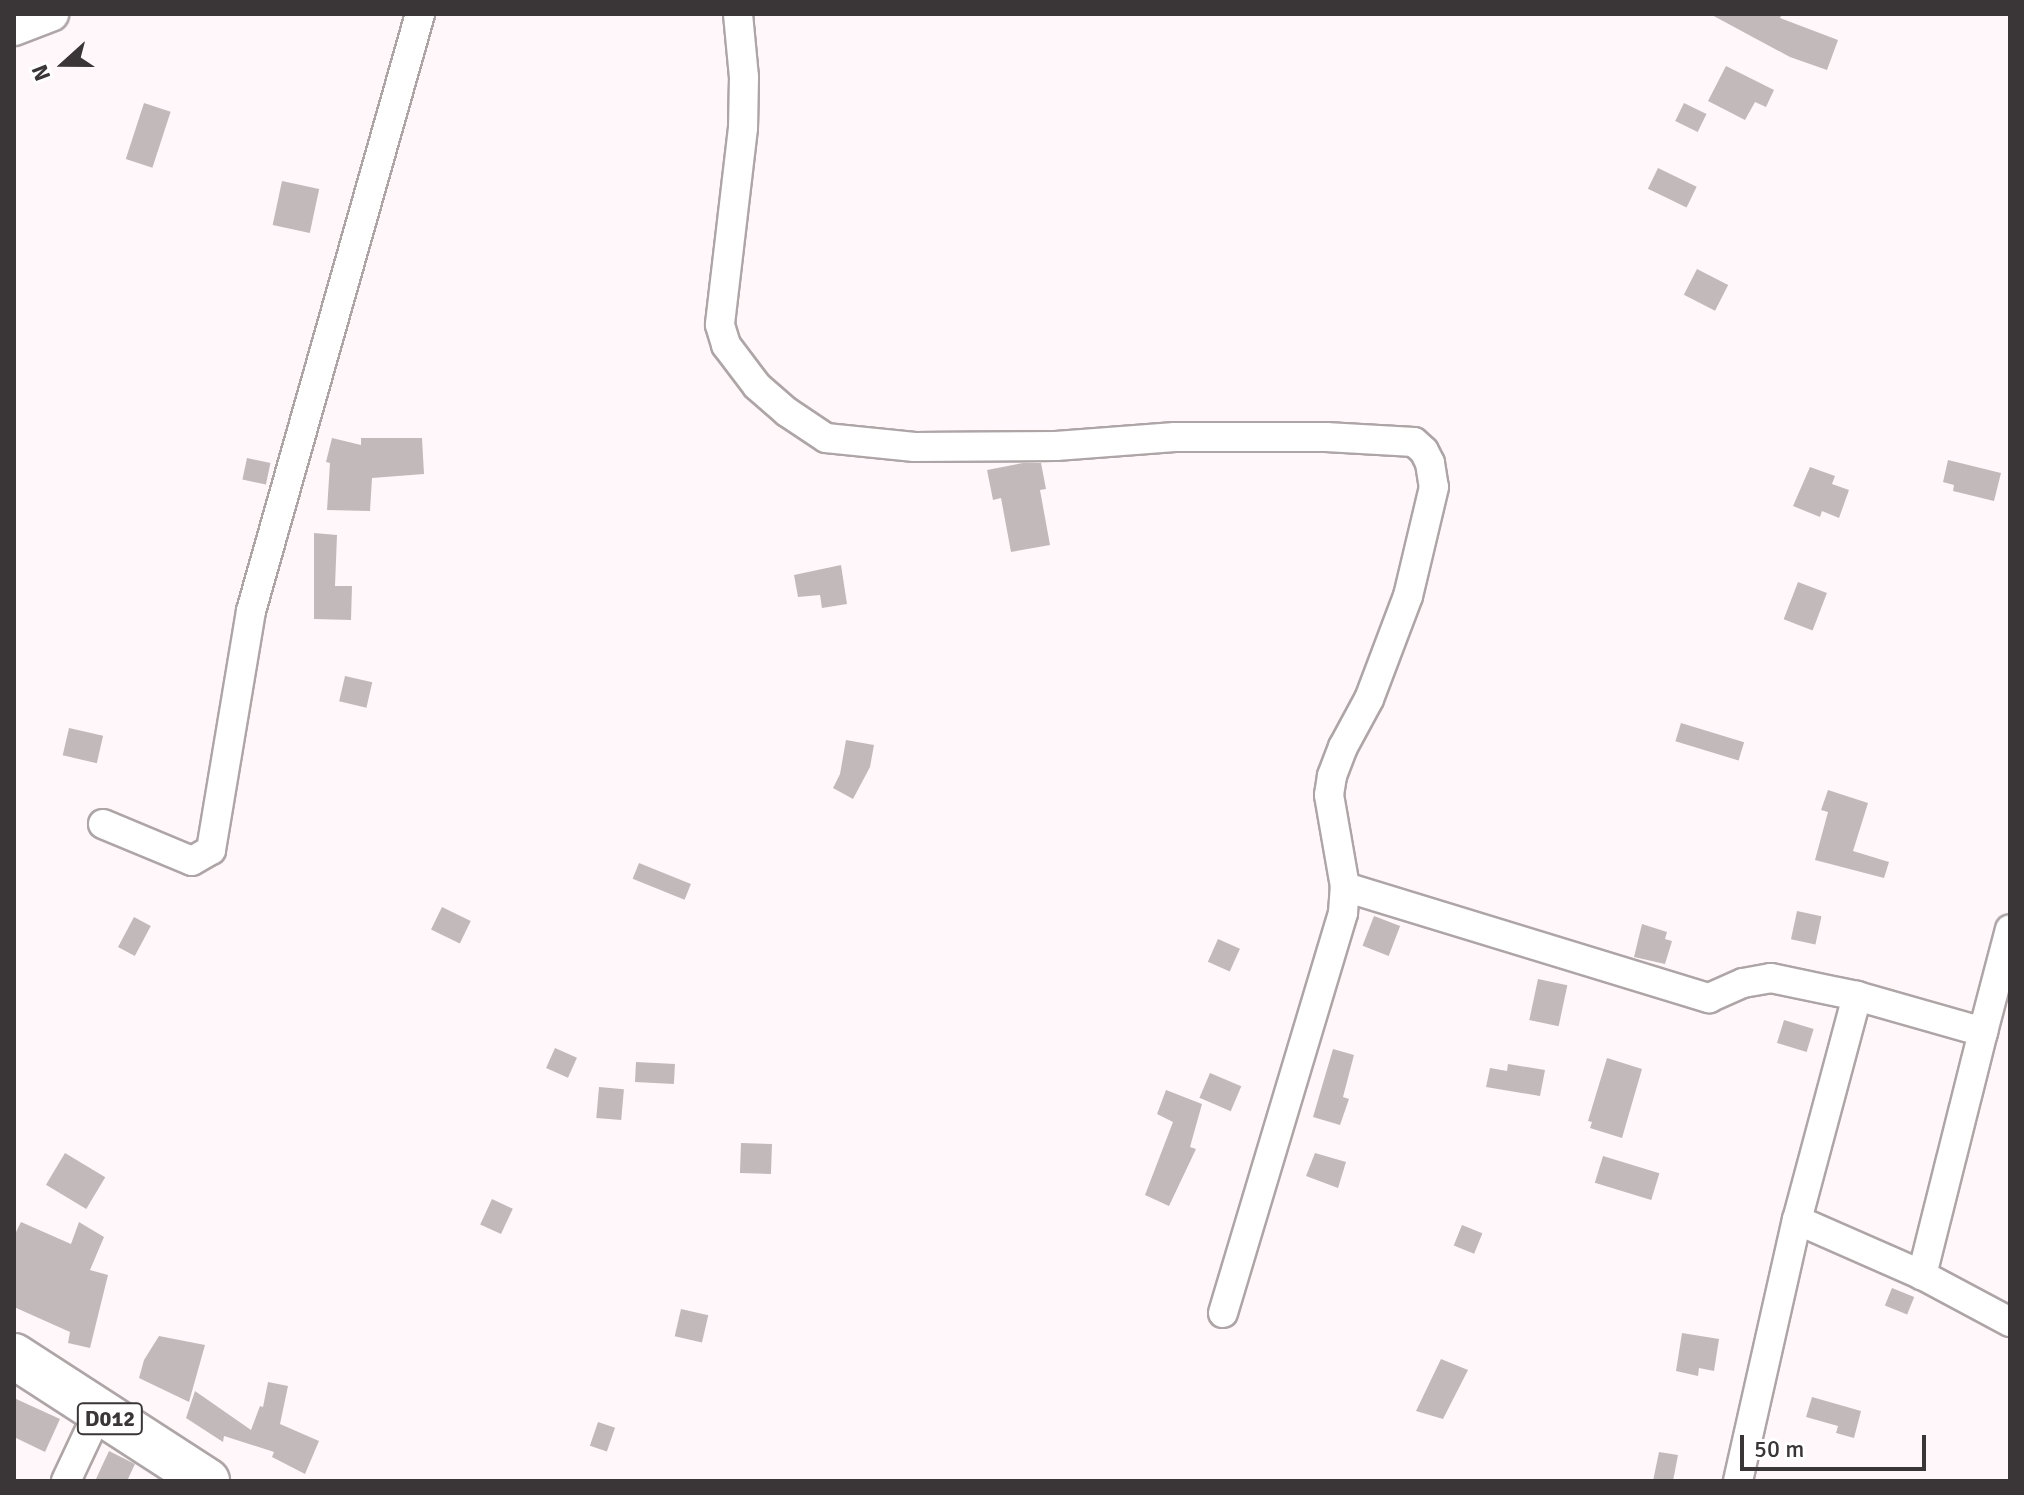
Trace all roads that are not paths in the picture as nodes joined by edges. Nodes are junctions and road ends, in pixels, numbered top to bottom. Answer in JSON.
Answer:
{"nodes":[{"id":1,"x":51,"y":14,"type":"edge"},
{"id":2,"x":420,"y":14,"type":"edge"},
{"id":3,"x":738,"y":14,"type":"edge"},
{"id":4,"x":14,"y":28,"type":"edge"},
{"id":5,"x":103,"y":824,"type":"dead end"},
{"id":6,"x":1345,"y":887,"type":"junction"},
{"id":7,"x":2010,"y":929,"type":"edge"},
{"id":8,"x":1857,"y":996,"type":"junction"},
{"id":9,"x":1983,"y":1032,"type":"junction"},
{"id":10,"x":1797,"y":1220,"type":"junction"},
{"id":11,"x":1922,"y":1275,"type":"junction"},
{"id":12,"x":1223,"y":1313,"type":"dead end"},
{"id":13,"x":2010,"y":1322,"type":"edge"},
{"id":14,"x":14,"y":1356,"type":"edge"},
{"id":15,"x":99,"y":1411,"type":"junction"},
{"id":16,"x":66,"y":1481,"type":"edge"},
{"id":17,"x":207,"y":1481,"type":"edge"},
{"id":18,"x":1738,"y":1481,"type":"edge"}],
"edges":[{"from":1,"to":4,"type":"street"},
{"from":2,"to":5,"type":"street"},
{"from":3,"to":6,"type":"street"},
{"from":6,"to":8,"type":"street"},
{"from":6,"to":12,"type":"street"},
{"from":7,"to":9,"type":"street"},
{"from":8,"to":9,"type":"street"},
{"from":8,"to":10,"type":"street"},
{"from":9,"to":11,"type":"street"},
{"from":10,"to":11,"type":"street"},
{"from":10,"to":18,"type":"street"},
{"from":11,"to":13,"type":"street"},
{"from":14,"to":15,"type":"main road","number":"D012"},
{"from":15,"to":16,"type":"street"},
{"from":15,"to":17,"type":"main road","number":"D012"}]}
